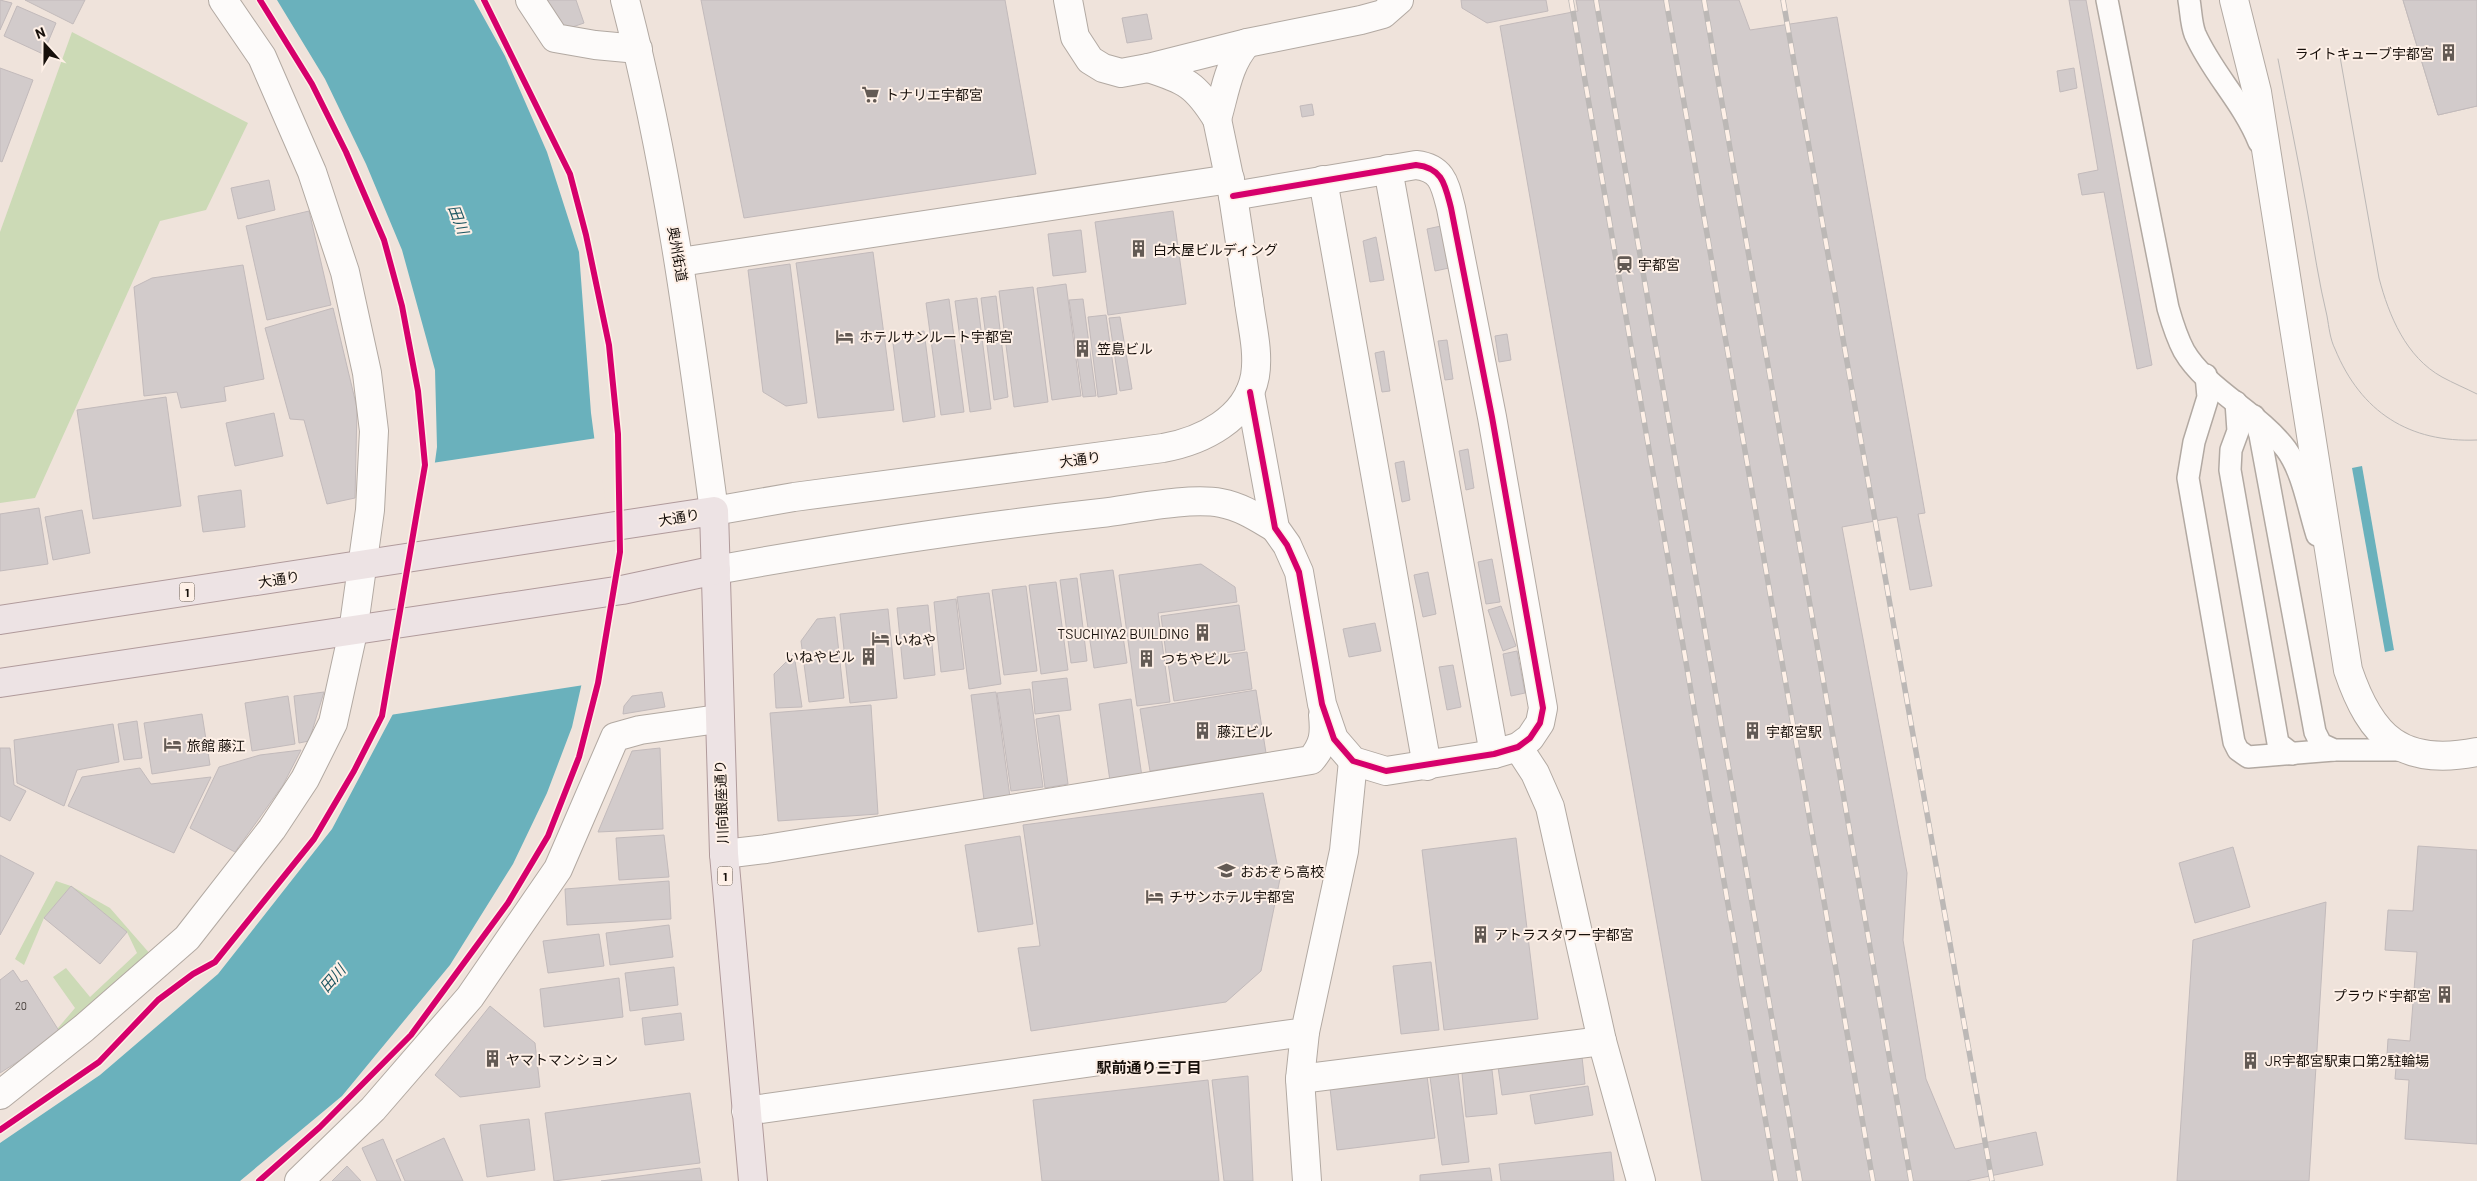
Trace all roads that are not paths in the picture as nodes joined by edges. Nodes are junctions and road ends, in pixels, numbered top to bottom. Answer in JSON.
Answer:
{"nodes":[{"id":1,"x":223,"y":0,"type":"edge"},
{"id":2,"x":530,"y":0,"type":"edge"},
{"id":3,"x":625,"y":0,"type":"edge"},
{"id":4,"x":1068,"y":0,"type":"edge"},
{"id":5,"x":1400,"y":0,"type":"edge"},
{"id":6,"x":2107,"y":0,"type":"edge"},
{"id":7,"x":2189,"y":0,"type":"edge"},
{"id":8,"x":2234,"y":0,"type":"edge"},
{"id":9,"x":1247,"y":43,"type":"junction"},
{"id":10,"x":638,"y":49,"type":"junction"},
{"id":11,"x":1148,"y":68,"type":"junction"},
{"id":12,"x":1218,"y":119,"type":"junction"},
{"id":13,"x":2269,"y":167,"type":"junction"},
{"id":14,"x":1388,"y":169,"type":"junction"},
{"id":15,"x":1322,"y":180,"type":"junction"},
{"id":16,"x":1231,"y":188,"type":"junction"},
{"id":17,"x":680,"y":262,"type":"junction"},
{"id":18,"x":2206,"y":375,"type":"junction"},
{"id":19,"x":1250,"y":392,"type":"junction"},
{"id":20,"x":2236,"y":402,"type":"junction"},
{"id":21,"x":2253,"y":414,"type":"junction"},
{"id":22,"x":714,"y":511,"type":"junction"},
{"id":23,"x":1275,"y":528,"type":"junction"},
{"id":24,"x":368,"y":565,"type":"junction"},
{"id":25,"x":716,"y":570,"type":"junction"},
{"id":26,"x":2336,"y":595,"type":"junction"},
{"id":27,"x":0,"y":620,"type":"edge"},
{"id":28,"x":359,"y":631,"type":"junction"},
{"id":29,"x":0,"y":684,"type":"edge"},
{"id":30,"x":1322,"y":704,"type":"junction"},
{"id":31,"x":718,"y":720,"type":"junction"},
{"id":32,"x":2334,"y":750,"type":"junction"},
{"id":33,"x":2404,"y":750,"type":"junction"},
{"id":34,"x":1506,"y":751,"type":"junction"},
{"id":35,"x":2477,"y":752,"type":"edge"},
{"id":36,"x":2292,"y":754,"type":"junction"},
{"id":37,"x":1353,"y":761,"type":"junction"},
{"id":38,"x":1427,"y":766,"type":"junction"},
{"id":39,"x":724,"y":854,"type":"junction"},
{"id":40,"x":1305,"y":1032,"type":"junction"},
{"id":41,"x":1602,"y":1040,"type":"junction"},
{"id":42,"x":1300,"y":1079,"type":"junction"},
{"id":43,"x":0,"y":1095,"type":"edge"},
{"id":44,"x":746,"y":1111,"type":"junction"},
{"id":45,"x":299,"y":1181,"type":"edge"},
{"id":46,"x":754,"y":1181,"type":"edge"},
{"id":47,"x":1307,"y":1181,"type":"edge"},
{"id":48,"x":1641,"y":1181,"type":"edge"}],
"edges":[{"from":1,"to":24,"type":"street"},
{"from":2,"to":10,"type":"street"},
{"from":3,"to":10,"type":"street","name":"奥州街道"},
{"from":4,"to":11,"type":"street"},
{"from":5,"to":9,"type":"street"},
{"from":6,"to":18,"type":"lane"},
{"from":7,"to":13,"type":"lane"},
{"from":8,"to":13,"type":"street"},
{"from":9,"to":11,"type":"street"},
{"from":9,"to":12,"type":"street"},
{"from":10,"to":17,"type":"street","name":"奥州街道"},
{"from":11,"to":12,"type":"street"},
{"from":12,"to":16,"type":"street","name":"大通り"},
{"from":13,"to":26,"type":"street"},
{"from":14,"to":15,"type":"street"},
{"from":14,"to":34,"type":"street"},
{"from":14,"to":34,"type":"street"},
{"from":15,"to":16,"type":"street"},
{"from":15,"to":38,"type":"street"},
{"from":16,"to":17,"type":"street"},
{"from":16,"to":19,"type":"street","name":"大通り"},
{"from":17,"to":22,"type":"street","name":"奥州街道"},
{"from":18,"to":20,"type":"lane"},
{"from":18,"to":36,"type":"lane"},
{"from":19,"to":22,"type":"street","name":"大通り"},
{"from":19,"to":23,"type":"street"},
{"from":20,"to":21,"type":"lane"},
{"from":20,"to":36,"type":"lane"},
{"from":21,"to":26,"type":"lane"},
{"from":21,"to":32,"type":"lane"},
{"from":22,"to":24,"type":"main road","name":"大通り","number":"1"},
{"from":22,"to":25,"type":"main road","name":"川向銀座通り","number":"1"},
{"from":23,"to":25,"type":"street"},
{"from":23,"to":30,"type":"street"},
{"from":24,"to":27,"type":"main road","name":"大通り","number":"1"},
{"from":24,"to":28,"type":"street"},
{"from":25,"to":28,"type":"main road"},
{"from":25,"to":31,"type":"main road","name":"川向銀座通り","number":"1"},
{"from":26,"to":33,"type":"street"},
{"from":28,"to":29,"type":"main road"},
{"from":28,"to":43,"type":"street"},
{"from":30,"to":37,"type":"street"},
{"from":30,"to":39,"type":"street"},
{"from":31,"to":39,"type":"main road","name":"川向銀座通り","number":"1"},
{"from":31,"to":45,"type":"street"},
{"from":32,"to":33,"type":"lane"},
{"from":32,"to":36,"type":"lane"},
{"from":33,"to":35,"type":"street"},
{"from":34,"to":38,"type":"street"},
{"from":34,"to":41,"type":"street"},
{"from":37,"to":38,"type":"street"},
{"from":37,"to":40,"type":"street"},
{"from":39,"to":44,"type":"main road","name":"川向銀座通り","number":"1"},
{"from":40,"to":42,"type":"street"},
{"from":40,"to":44,"type":"street"},
{"from":41,"to":42,"type":"street"},
{"from":41,"to":48,"type":"street"},
{"from":42,"to":47,"type":"street"},
{"from":44,"to":46,"type":"main road","name":"川向銀座通り","number":"1"}]}
